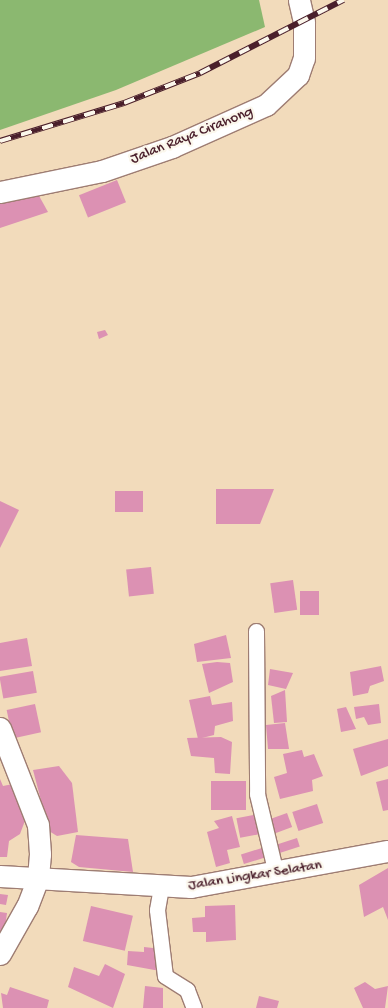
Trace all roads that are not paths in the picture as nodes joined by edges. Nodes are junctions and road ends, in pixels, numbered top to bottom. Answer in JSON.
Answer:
{"nodes":[{"id":1,"x":299,"y":0,"type":"edge"},
{"id":2,"x":0,"y":192,"type":"edge"},
{"id":3,"x":256,"y":631,"type":"dead end"},
{"id":4,"x":0,"y":728,"type":"edge"},
{"id":5,"x":388,"y":851,"type":"edge"},
{"id":6,"x":276,"y":874,"type":"junction"},
{"id":7,"x":0,"y":876,"type":"edge"},
{"id":8,"x":38,"y":878,"type":"junction"},
{"id":9,"x":161,"y":887,"type":"junction"},
{"id":10,"x":0,"y":954,"type":"edge"},
{"id":11,"x":194,"y":1008,"type":"edge"}],
"edges":[{"from":1,"to":2,"type":"street","name":"Jalan Raya Cirahong"},
{"from":3,"to":6,"type":"street"},
{"from":4,"to":8,"type":"street"},
{"from":5,"to":6,"type":"street","name":"Jalan Lingkar Selatan"},
{"from":6,"to":9,"type":"street","name":"Jalan Lingkar Selatan"},
{"from":7,"to":8,"type":"street","name":"Jalan Lingkar Selatan"},
{"from":8,"to":9,"type":"street","name":"Jalan Lingkar Selatan"},
{"from":8,"to":10,"type":"street"},
{"from":9,"to":11,"type":"street"}]}
